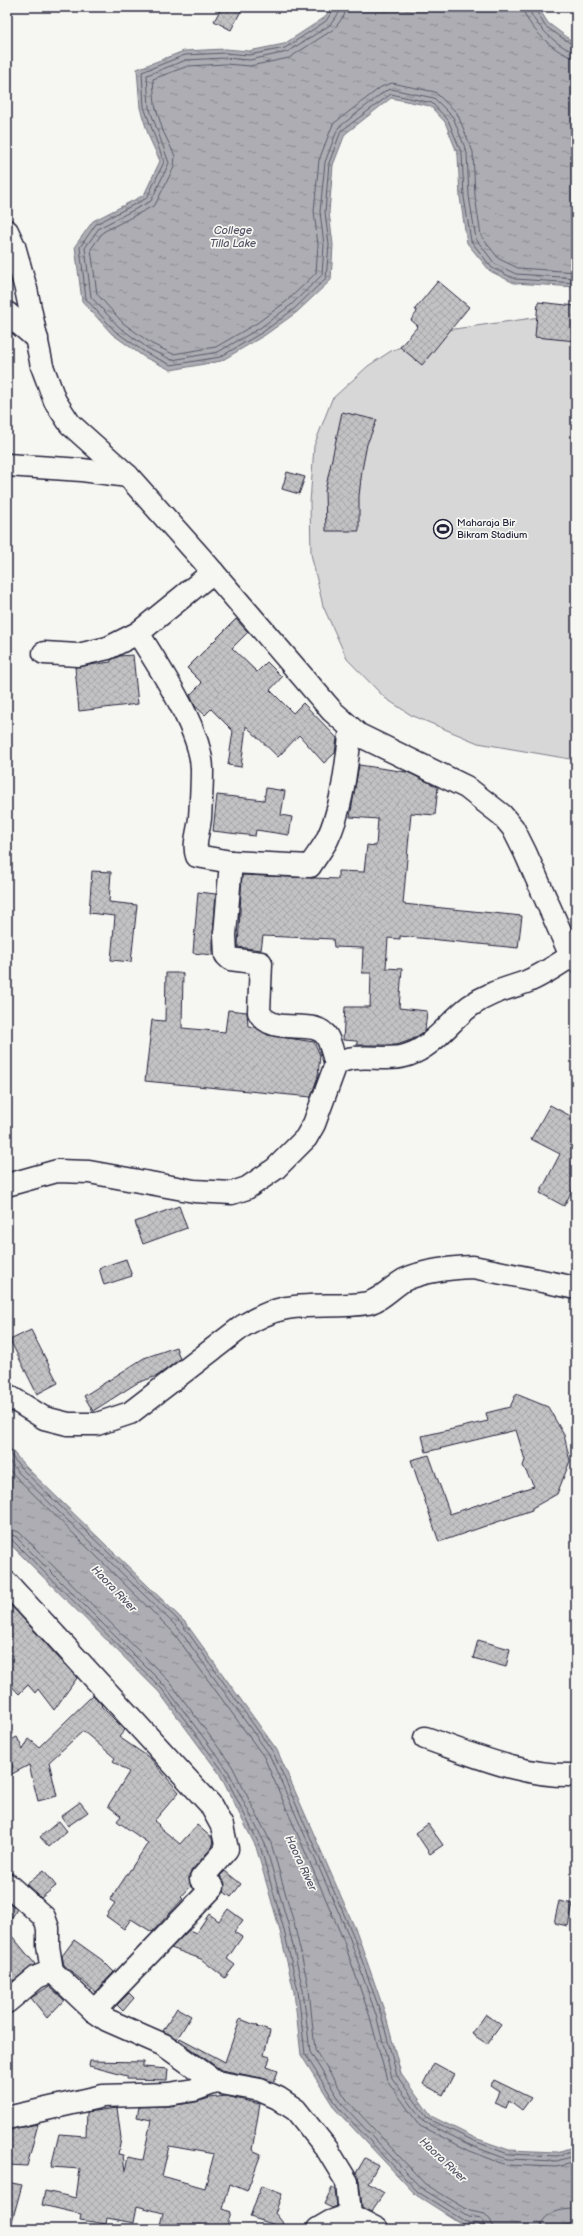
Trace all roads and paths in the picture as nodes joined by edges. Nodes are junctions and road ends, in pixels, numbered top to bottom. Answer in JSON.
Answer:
{"nodes":[{"id":1,"x":7,"y":230,"type":"edge"},
{"id":2,"x":7,"y":312,"type":"edge"},
{"id":3,"x":37,"y":339,"type":"junction"},
{"id":4,"x":7,"y":465,"type":"edge"},
{"id":5,"x":128,"y":476,"type":"junction"},
{"id":6,"x":214,"y":572,"type":"junction"},
{"id":7,"x":138,"y":633,"type":"junction"},
{"id":8,"x":44,"y":653,"type":"dead end"},
{"id":9,"x":350,"y":729,"type":"junction"},
{"id":10,"x":231,"y":862,"type":"junction"},
{"id":11,"x":574,"y":956,"type":"edge"},
{"id":12,"x":336,"y":1064,"type":"junction"},
{"id":13,"x":7,"y":1185,"type":"edge"},
{"id":14,"x":576,"y":1288,"type":"edge"},
{"id":15,"x":7,"y":1395,"type":"edge"},
{"id":16,"x":7,"y":1582,"type":"edge"},
{"id":17,"x":425,"y":1738,"type":"dead end"},
{"id":18,"x":576,"y":1776,"type":"edge"},
{"id":19,"x":7,"y":1884,"type":"edge"},
{"id":20,"x":52,"y":1971,"type":"junction"},
{"id":21,"x":7,"y":2002,"type":"edge"},
{"id":22,"x":94,"y":2011,"type":"junction"},
{"id":23,"x":216,"y":2082,"type":"junction"},
{"id":24,"x":7,"y":2118,"type":"edge"},
{"id":25,"x":350,"y":2215,"type":"junction"},
{"id":26,"x":318,"y":2229,"type":"edge"},
{"id":27,"x":377,"y":2229,"type":"edge"}],
"edges":[{"from":1,"to":3,"type":"street"},
{"from":2,"to":3,"type":"street"},
{"from":3,"to":5,"type":"street"},
{"from":4,"to":5,"type":"street"},
{"from":5,"to":6,"type":"street"},
{"from":6,"to":7,"type":"street"},
{"from":6,"to":9,"type":"street"},
{"from":7,"to":8,"type":"street"},
{"from":7,"to":10,"type":"street"},
{"from":9,"to":10,"type":"street"},
{"from":9,"to":11,"type":"street"},
{"from":10,"to":12,"type":"street"},
{"from":11,"to":12,"type":"street"},
{"from":12,"to":13,"type":"street"},
{"from":14,"to":15,"type":"street"},
{"from":16,"to":22,"type":"street"},
{"from":17,"to":18,"type":"street"},
{"from":19,"to":20,"type":"street"},
{"from":20,"to":21,"type":"street"},
{"from":20,"to":22,"type":"street"},
{"from":22,"to":23,"type":"street"},
{"from":23,"to":24,"type":"street"},
{"from":23,"to":25,"type":"street"},
{"from":25,"to":26,"type":"street"},
{"from":25,"to":27,"type":"street"}]}
